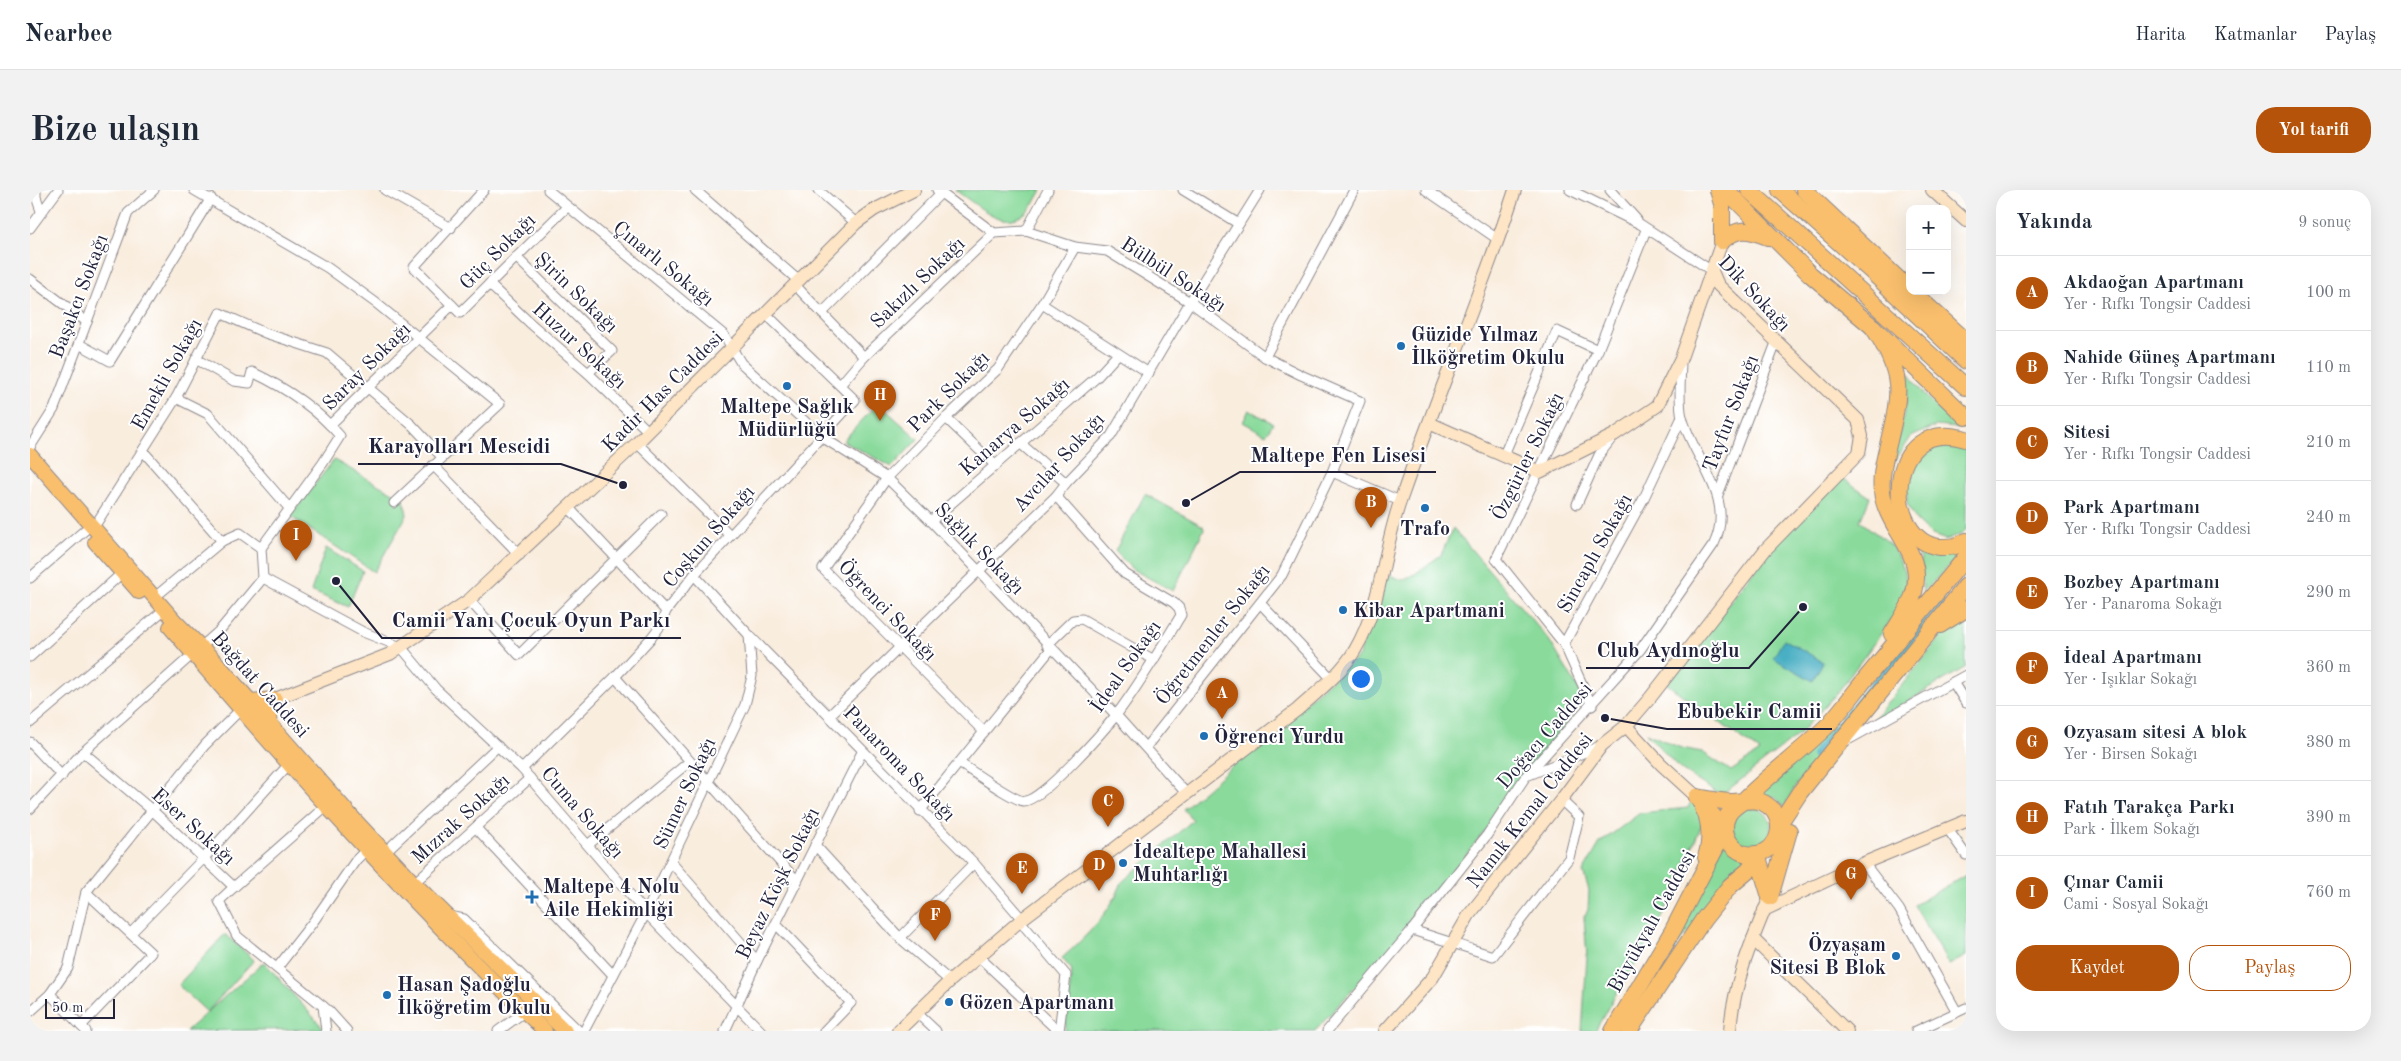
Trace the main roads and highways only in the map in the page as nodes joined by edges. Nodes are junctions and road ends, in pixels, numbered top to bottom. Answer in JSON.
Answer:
{"nodes":[{"id":1,"x":1718,"y":190,"type":"edge"},
{"id":2,"x":1726,"y":190,"type":"edge"},
{"id":3,"x":1749,"y":190,"type":"edge"},
{"id":4,"x":1780,"y":190,"type":"edge"},
{"id":5,"x":1807,"y":192,"type":"edge"},
{"id":6,"x":1775,"y":240,"type":"junction"},
{"id":7,"x":1864,"y":247,"type":"junction"},
{"id":8,"x":1906,"y":273,"type":"edge"},
{"id":9,"x":1906,"y":287,"type":"edge"},
{"id":10,"x":1914,"y":295,"type":"edge"},
{"id":11,"x":1932,"y":295,"type":"edge"},
{"id":12,"x":1872,"y":327,"type":"junction"},
{"id":13,"x":1966,"y":327,"type":"edge"},
{"id":14,"x":1966,"y":341,"type":"edge"},
{"id":15,"x":1966,"y":361,"type":"edge"},
{"id":16,"x":1966,"y":387,"type":"edge"},
{"id":17,"x":1966,"y":417,"type":"edge"},
{"id":18,"x":1966,"y":439,"type":"edge"},
{"id":19,"x":30,"y":454,"type":"edge"},
{"id":20,"x":30,"y":469,"type":"edge"},
{"id":21,"x":89,"y":528,"type":"junction"},
{"id":22,"x":1966,"y":541,"type":"edge"},
{"id":23,"x":1966,"y":557,"type":"edge"},
{"id":24,"x":1966,"y":586,"type":"edge"},
{"id":25,"x":1966,"y":609,"type":"edge"},
{"id":26,"x":1928,"y":634,"type":"junction"},
{"id":27,"x":197,"y":650,"type":"junction"},
{"id":28,"x":1865,"y":679,"type":"junction"},
{"id":29,"x":245,"y":705,"type":"junction"},
{"id":30,"x":269,"y":723,"type":"junction"},
{"id":31,"x":1800,"y":792,"type":"junction"},
{"id":32,"x":1697,"y":797,"type":"junction"},
{"id":33,"x":1742,"y":802,"type":"junction"},
{"id":34,"x":1780,"y":824,"type":"junction"},
{"id":35,"x":1725,"y":830,"type":"junction"},
{"id":36,"x":1757,"y":854,"type":"junction"},
{"id":37,"x":1698,"y":882,"type":"junction"},
{"id":38,"x":462,"y":939,"type":"junction"},
{"id":39,"x":544,"y":1031,"type":"edge"},
{"id":40,"x":565,"y":1031,"type":"edge"},
{"id":41,"x":1613,"y":1031,"type":"edge"},
{"id":42,"x":1629,"y":1031,"type":"edge"}],
"edges":[{"from":1,"to":6,"type":"highway"},
{"from":2,"to":6,"type":"highway"},
{"from":3,"to":16,"type":"highway"},
{"from":4,"to":15,"type":"highway"},
{"from":5,"to":7,"type":"highway"},
{"from":6,"to":12,"type":"highway"},
{"from":7,"to":8,"type":"highway"},
{"from":7,"to":9,"type":"highway"},
{"from":10,"to":14,"type":"highway"},
{"from":11,"to":13,"type":"highway"},
{"from":12,"to":17,"type":"highway"},
{"from":12,"to":28,"type":"highway"},
{"from":18,"to":22,"type":"highway"},
{"from":19,"to":21,"type":"main road","name":"Bağdat Caddesi"},
{"from":20,"to":21,"type":"main road","name":"Bağdat Caddesi"},
{"from":21,"to":27,"type":"main road","name":"Bağdat Caddesi"},
{"from":21,"to":27,"type":"main road","name":"Bağdat Caddesi"},
{"from":23,"to":28,"type":"highway","name":"Büyükyalı Caddesi"},
{"from":24,"to":26,"type":"highway"},
{"from":25,"to":26,"type":"highway"},
{"from":26,"to":31,"type":"highway"},
{"from":27,"to":29,"type":"main road","name":"Bağdat Caddesi"},
{"from":28,"to":33,"type":"highway","name":"Büyükyalı Caddesi"},
{"from":29,"to":30,"type":"main road","name":"Bağdat Caddesi"},
{"from":29,"to":30,"type":"main road"},
{"from":29,"to":38,"type":"main road","name":"Bağdat Caddesi"},
{"from":30,"to":38,"type":"main road","name":"Bağdat Caddesi"},
{"from":31,"to":34,"type":"highway","name":"Büyükyalı Caddesi"},
{"from":31,"to":36,"type":"highway"},
{"from":32,"to":33,"type":"highway"},
{"from":32,"to":35,"type":"highway"},
{"from":32,"to":37,"type":"highway"},
{"from":33,"to":34,"type":"highway"},
{"from":33,"to":35,"type":"highway","name":"Büyükyalı Caddesi"},
{"from":34,"to":36,"type":"highway","name":"Büyükyalı Caddesi"},
{"from":35,"to":36,"type":"highway"},
{"from":35,"to":37,"type":"highway","name":"Büyükyalı Caddesi"},
{"from":36,"to":42,"type":"highway","name":"Büyükyalı Caddesi"},
{"from":37,"to":41,"type":"highway","name":"Büyükyalı Caddesi"},
{"from":38,"to":39,"type":"main road","name":"Bağdat Caddesi"},
{"from":38,"to":40,"type":"main road","name":"Bağdat Caddesi"}]}
